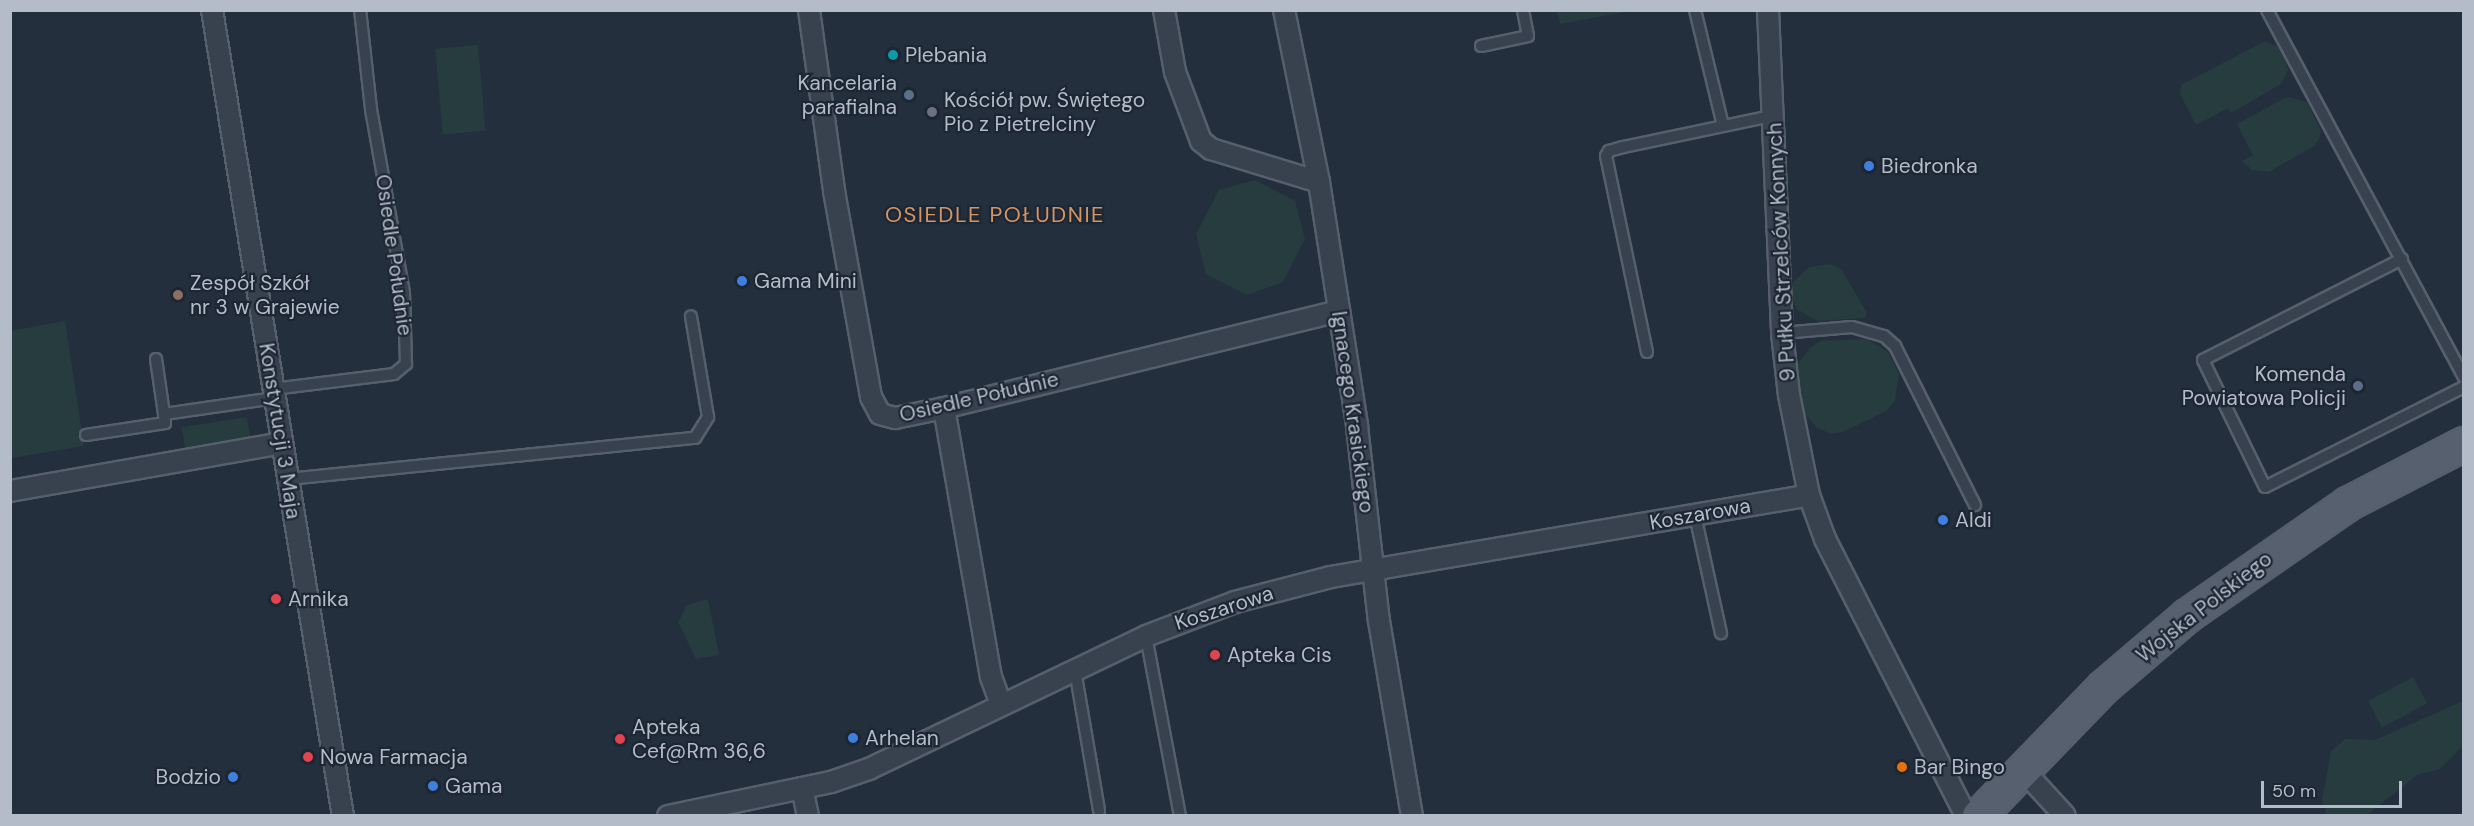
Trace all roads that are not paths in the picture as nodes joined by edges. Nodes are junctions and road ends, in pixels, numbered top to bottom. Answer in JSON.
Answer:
{"nodes":[{"id":1,"x":212,"y":10,"type":"edge"},
{"id":2,"x":360,"y":10,"type":"edge"},
{"id":3,"x":809,"y":10,"type":"edge"},
{"id":4,"x":1164,"y":10,"type":"edge"},
{"id":5,"x":1284,"y":10,"type":"edge"},
{"id":6,"x":1523,"y":10,"type":"edge"},
{"id":7,"x":1695,"y":10,"type":"edge"},
{"id":8,"x":1768,"y":10,"type":"edge"},
{"id":9,"x":2267,"y":10,"type":"edge"},
{"id":10,"x":1481,"y":46,"type":"dead end"},
{"id":11,"x":1772,"y":116,"type":"junction"},
{"id":12,"x":1723,"y":126,"type":"junction"},
{"id":13,"x":1319,"y":182,"type":"junction"},
{"id":14,"x":2402,"y":259,"type":"junction"},
{"id":15,"x":1339,"y":311,"type":"junction"},
{"id":16,"x":691,"y":316,"type":"dead end"},
{"id":17,"x":1782,"y":333,"type":"junction"},
{"id":18,"x":1647,"y":352,"type":"dead end"},
{"id":19,"x":156,"y":359,"type":"dead end"},
{"id":20,"x":2463,"y":378,"type":"edge"},
{"id":21,"x":2463,"y":387,"type":"edge"},
{"id":22,"x":274,"y":394,"type":"junction"},
{"id":23,"x":944,"y":408,"type":"junction"},
{"id":24,"x":164,"y":414,"type":"junction"},
{"id":25,"x":86,"y":435,"type":"dead end"},
{"id":26,"x":282,"y":443,"type":"junction"},
{"id":27,"x":2463,"y":444,"type":"edge"},
{"id":28,"x":288,"y":479,"type":"junction"},
{"id":29,"x":10,"y":491,"type":"edge"},
{"id":30,"x":1809,"y":495,"type":"junction"},
{"id":31,"x":1975,"y":505,"type":"dead end"},
{"id":32,"x":1695,"y":515,"type":"junction"},
{"id":33,"x":1373,"y":570,"type":"junction"},
{"id":34,"x":1721,"y":633,"type":"dead end"},
{"id":35,"x":1146,"y":636,"type":"junction"},
{"id":36,"x":1075,"y":670,"type":"junction"},
{"id":37,"x":1001,"y":705,"type":"junction"},
{"id":38,"x":2023,"y":770,"type":"junction"},
{"id":39,"x":801,"y":788,"type":"junction"},
{"id":40,"x":1100,"y":810,"type":"dead end"},
{"id":41,"x":343,"y":816,"type":"edge"},
{"id":42,"x":668,"y":816,"type":"edge"},
{"id":43,"x":808,"y":816,"type":"edge"},
{"id":44,"x":1180,"y":816,"type":"edge"},
{"id":45,"x":1412,"y":816,"type":"edge"},
{"id":46,"x":1966,"y":816,"type":"edge"},
{"id":47,"x":1979,"y":816,"type":"edge"},
{"id":48,"x":2066,"y":816,"type":"edge"}],
"edges":[{"from":1,"to":22,"type":"street","name":"Konstytucji 3 Maja"},
{"from":2,"to":22,"type":"lane","name":"Osiedle Południe"},
{"from":3,"to":23,"type":"street","name":"Osiedle Południe"},
{"from":4,"to":13,"type":"street"},
{"from":5,"to":13,"type":"street","name":"Ignacego Krasickiego"},
{"from":6,"to":10,"type":"lane"},
{"from":7,"to":12,"type":"lane"},
{"from":8,"to":11,"type":"street","name":"9 Pułku Strzelców Konnych"},
{"from":9,"to":14,"type":"lane"},
{"from":11,"to":12,"type":"lane"},
{"from":11,"to":17,"type":"street","name":"9 Pułku Strzelców Konnych"},
{"from":12,"to":18,"type":"lane"},
{"from":13,"to":15,"type":"street","name":"Ignacego Krasickiego"},
{"from":14,"to":20,"type":"lane"},
{"from":14,"to":21,"type":"lane"},
{"from":15,"to":23,"type":"street","name":"Osiedle Południe"},
{"from":15,"to":33,"type":"street","name":"Ignacego Krasickiego"},
{"from":16,"to":28,"type":"lane"},
{"from":17,"to":30,"type":"street","name":"9 Pułku Strzelców Konnych"},
{"from":17,"to":31,"type":"lane"},
{"from":19,"to":24,"type":"lane"},
{"from":22,"to":24,"type":"lane"},
{"from":22,"to":26,"type":"street","name":"Konstytucji 3 Maja"},
{"from":23,"to":37,"type":"street"},
{"from":24,"to":25,"type":"lane"},
{"from":26,"to":28,"type":"street","name":"Konstytucji 3 Maja"},
{"from":26,"to":29,"type":"street"},
{"from":27,"to":38,"type":"main road","name":"Wojska Polskiego"},
{"from":28,"to":41,"type":"street","name":"Konstytucji 3 Maja"},
{"from":30,"to":32,"type":"street","name":"Koszarowa"},
{"from":30,"to":46,"type":"street","name":"9 Pułku Strzelców Konnych"},
{"from":32,"to":33,"type":"street","name":"Koszarowa"},
{"from":32,"to":34,"type":"lane"},
{"from":33,"to":35,"type":"street","name":"Koszarowa"},
{"from":33,"to":45,"type":"street","name":"Ignacego Krasickiego"},
{"from":35,"to":36,"type":"street","name":"Koszarowa"},
{"from":35,"to":44,"type":"lane"},
{"from":36,"to":37,"type":"street","name":"Koszarowa"},
{"from":36,"to":40,"type":"lane"},
{"from":37,"to":39,"type":"street","name":"Koszarowa"},
{"from":38,"to":47,"type":"main road","name":"Wojska Polskiego"},
{"from":38,"to":48,"type":"street"},
{"from":39,"to":42,"type":"street","name":"Koszarowa"},
{"from":39,"to":43,"type":"street"}]}
